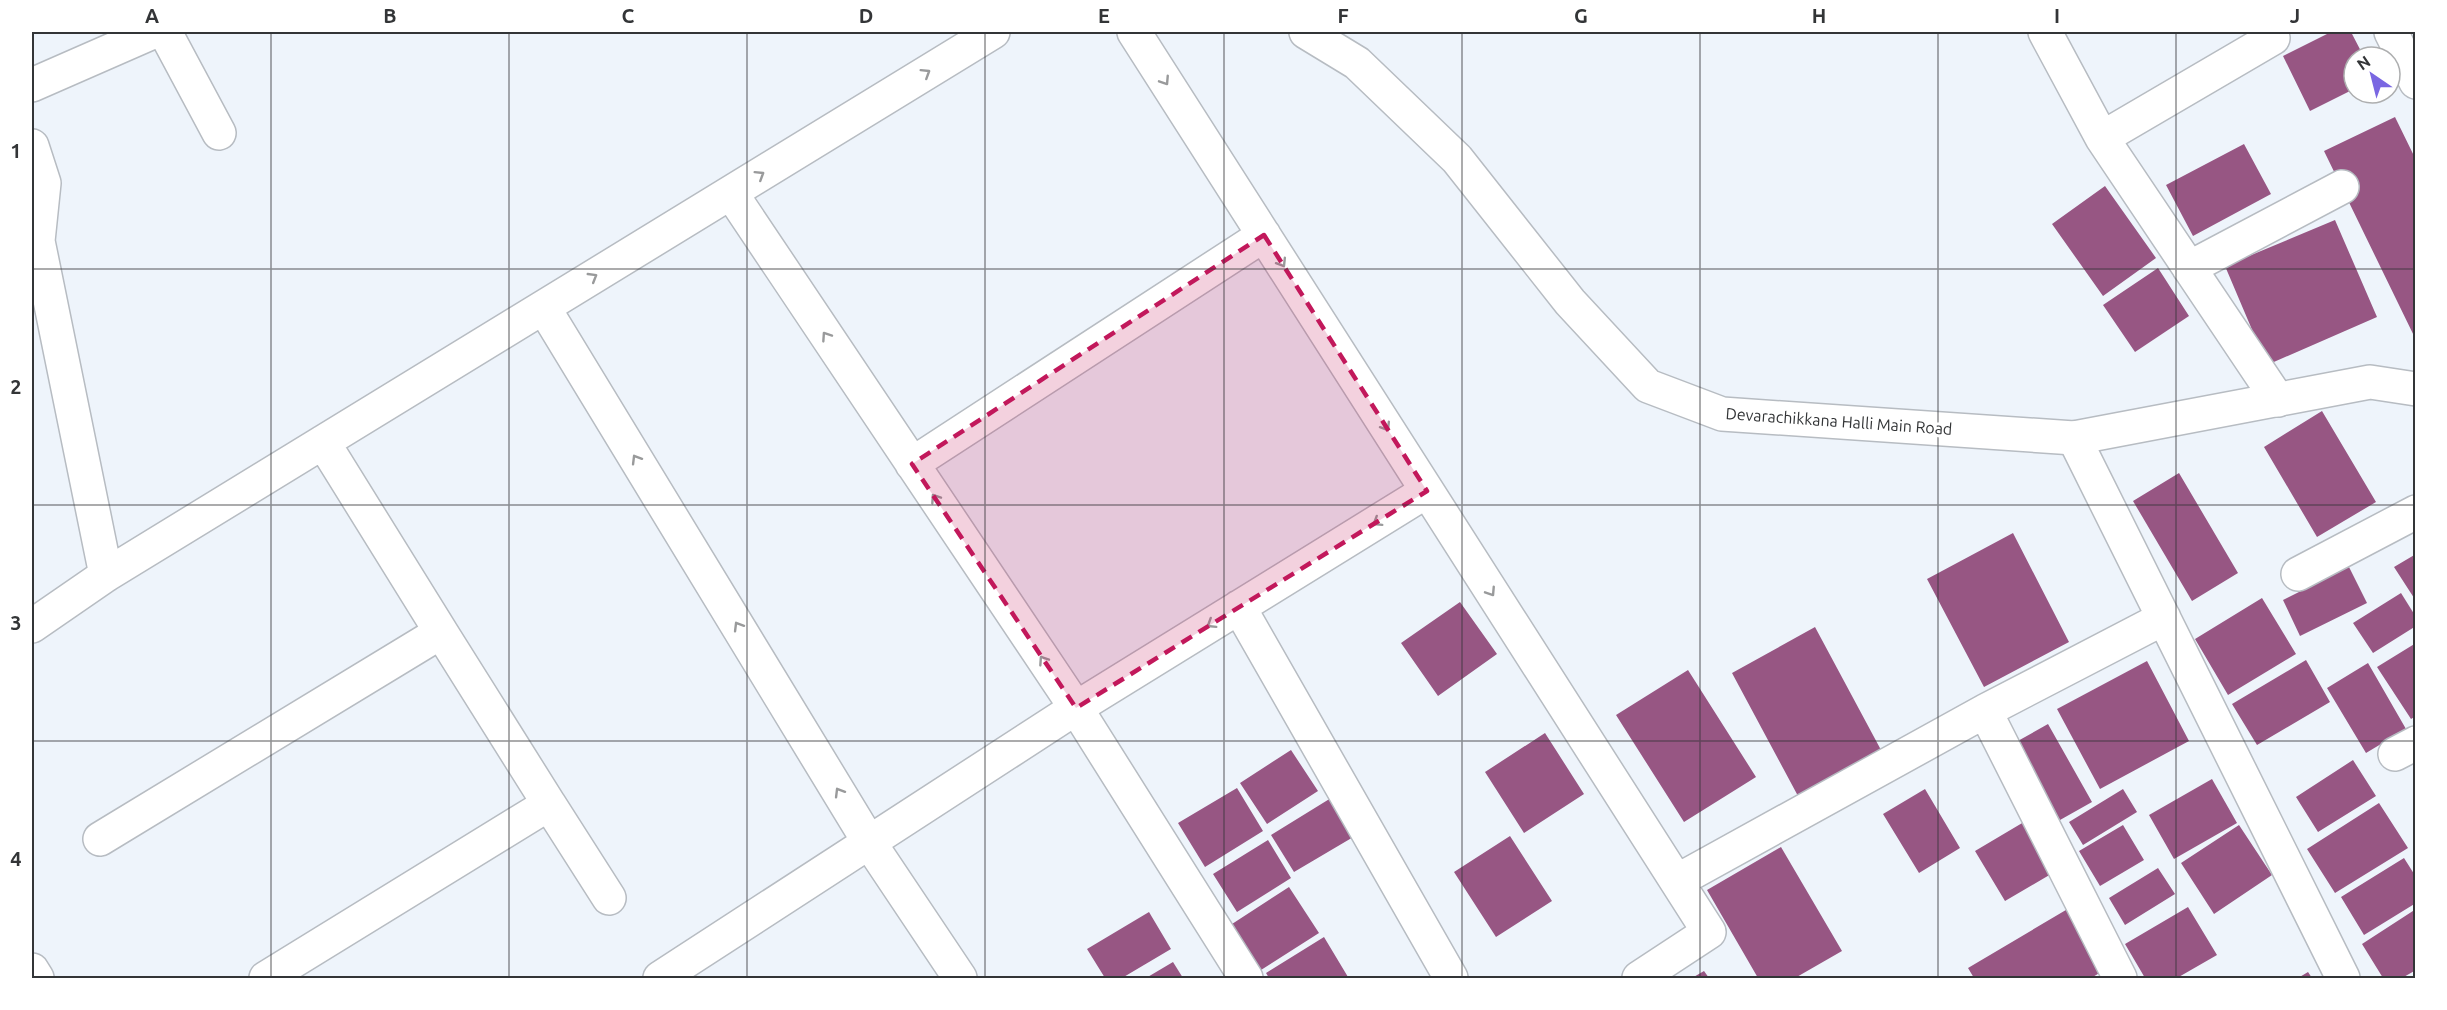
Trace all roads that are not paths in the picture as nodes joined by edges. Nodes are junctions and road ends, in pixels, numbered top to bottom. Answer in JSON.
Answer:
{"nodes":[{"id":1,"x":153,"y":32,"type":"edge"},
{"id":2,"x":165,"y":32,"type":"edge"},
{"id":3,"x":993,"y":32,"type":"edge"},
{"id":4,"x":1134,"y":32,"type":"edge"},
{"id":5,"x":1306,"y":32,"type":"edge"},
{"id":6,"x":2045,"y":32,"type":"edge"},
{"id":7,"x":2391,"y":32,"type":"edge"},
{"id":8,"x":2273,"y":38,"type":"dead end"},
{"id":9,"x":2413,"y":69,"type":"edge"},
{"id":10,"x":32,"y":85,"type":"edge"},
{"id":11,"x":219,"y":133,"type":"dead end"},
{"id":12,"x":2102,"y":138,"type":"junction"},
{"id":13,"x":32,"y":146,"type":"edge"},
{"id":14,"x":2342,"y":188,"type":"dead end"},
{"id":15,"x":731,"y":193,"type":"junction"},
{"id":16,"x":1264,"y":235,"type":"junction"},
{"id":17,"x":2189,"y":268,"type":"junction"},
{"id":18,"x":544,"y":308,"type":"junction"},
{"id":19,"x":2415,"y":389,"type":"edge"},
{"id":20,"x":2278,"y":400,"type":"junction"},
{"id":21,"x":2074,"y":438,"type":"junction"},
{"id":22,"x":323,"y":442,"type":"junction"},
{"id":23,"x":912,"y":464,"type":"junction"},
{"id":24,"x":1427,"y":491,"type":"junction"},
{"id":25,"x":2415,"y":513,"type":"edge"},
{"id":26,"x":2298,"y":574,"type":"dead end"},
{"id":27,"x":106,"y":575,"type":"junction"},
{"id":28,"x":1239,"y":607,"type":"junction"},
{"id":29,"x":2163,"y":618,"type":"junction"},
{"id":30,"x":32,"y":626,"type":"edge"},
{"id":31,"x":441,"y":632,"type":"junction"},
{"id":32,"x":1076,"y":708,"type":"junction"},
{"id":33,"x":1985,"y":711,"type":"junction"},
{"id":34,"x":549,"y":804,"type":"junction"},
{"id":35,"x":100,"y":839,"type":"dead end"},
{"id":36,"x":869,"y":842,"type":"junction"},
{"id":37,"x":1677,"y":881,"type":"junction"},
{"id":38,"x":609,"y":898,"type":"dead end"},
{"id":39,"x":32,"y":970,"type":"edge"},
{"id":40,"x":673,"y":975,"type":"edge"},
{"id":41,"x":37,"y":978,"type":"edge"},
{"id":42,"x":266,"y":978,"type":"edge"},
{"id":43,"x":960,"y":978,"type":"edge"},
{"id":44,"x":1246,"y":978,"type":"edge"},
{"id":45,"x":1451,"y":978,"type":"edge"},
{"id":46,"x":1639,"y":978,"type":"edge"},
{"id":47,"x":2120,"y":978,"type":"edge"},
{"id":48,"x":2343,"y":978,"type":"edge"}],
"edges":[{"from":1,"to":10,"type":"street"},
{"from":2,"to":11,"type":"street"},
{"from":15,"to":3,"type":"street","one_way":true},
{"from":4,"to":16,"type":"street","one_way":true},
{"from":5,"to":21,"type":"street","name":"Devarachikkana Halli Main Road"},
{"from":6,"to":12,"type":"street"},
{"from":7,"to":9,"type":"street"},
{"from":8,"to":12,"type":"street"},
{"from":12,"to":17,"type":"street"},
{"from":13,"to":27,"type":"street"},
{"from":14,"to":17,"type":"street"},
{"from":18,"to":15,"type":"street","one_way":true},
{"from":23,"to":15,"type":"street","one_way":true},
{"from":16,"to":23,"type":"street"},
{"from":16,"to":24,"type":"street","one_way":true},
{"from":17,"to":20,"type":"street"},
{"from":18,"to":22,"type":"street"},
{"from":36,"to":18,"type":"street","one_way":true},
{"from":19,"to":20,"type":"street","name":"Devarachikkana Halli Main Road"},
{"from":20,"to":21,"type":"street","name":"Devarachikkana Halli Main Road"},
{"from":21,"to":29,"type":"street"},
{"from":22,"to":27,"type":"street"},
{"from":22,"to":31,"type":"street"},
{"from":32,"to":23,"type":"street","one_way":true},
{"from":24,"to":28,"type":"street","one_way":true},
{"from":24,"to":37,"type":"street","one_way":true},
{"from":25,"to":26,"type":"street"},
{"from":27,"to":30,"type":"street"},
{"from":28,"to":32,"type":"street","one_way":true},
{"from":28,"to":45,"type":"street"},
{"from":29,"to":33,"type":"street"},
{"from":29,"to":48,"type":"street"},
{"from":31,"to":34,"type":"street"},
{"from":31,"to":35,"type":"street"},
{"from":32,"to":36,"type":"street"},
{"from":32,"to":44,"type":"street"},
{"from":33,"to":37,"type":"street"},
{"from":33,"to":47,"type":"street"},
{"from":34,"to":38,"type":"street"},
{"from":34,"to":42,"type":"street"},
{"from":36,"to":40,"type":"street"},
{"from":36,"to":43,"type":"street"},
{"from":37,"to":46,"type":"street"},
{"from":39,"to":41,"type":"street"}]}
